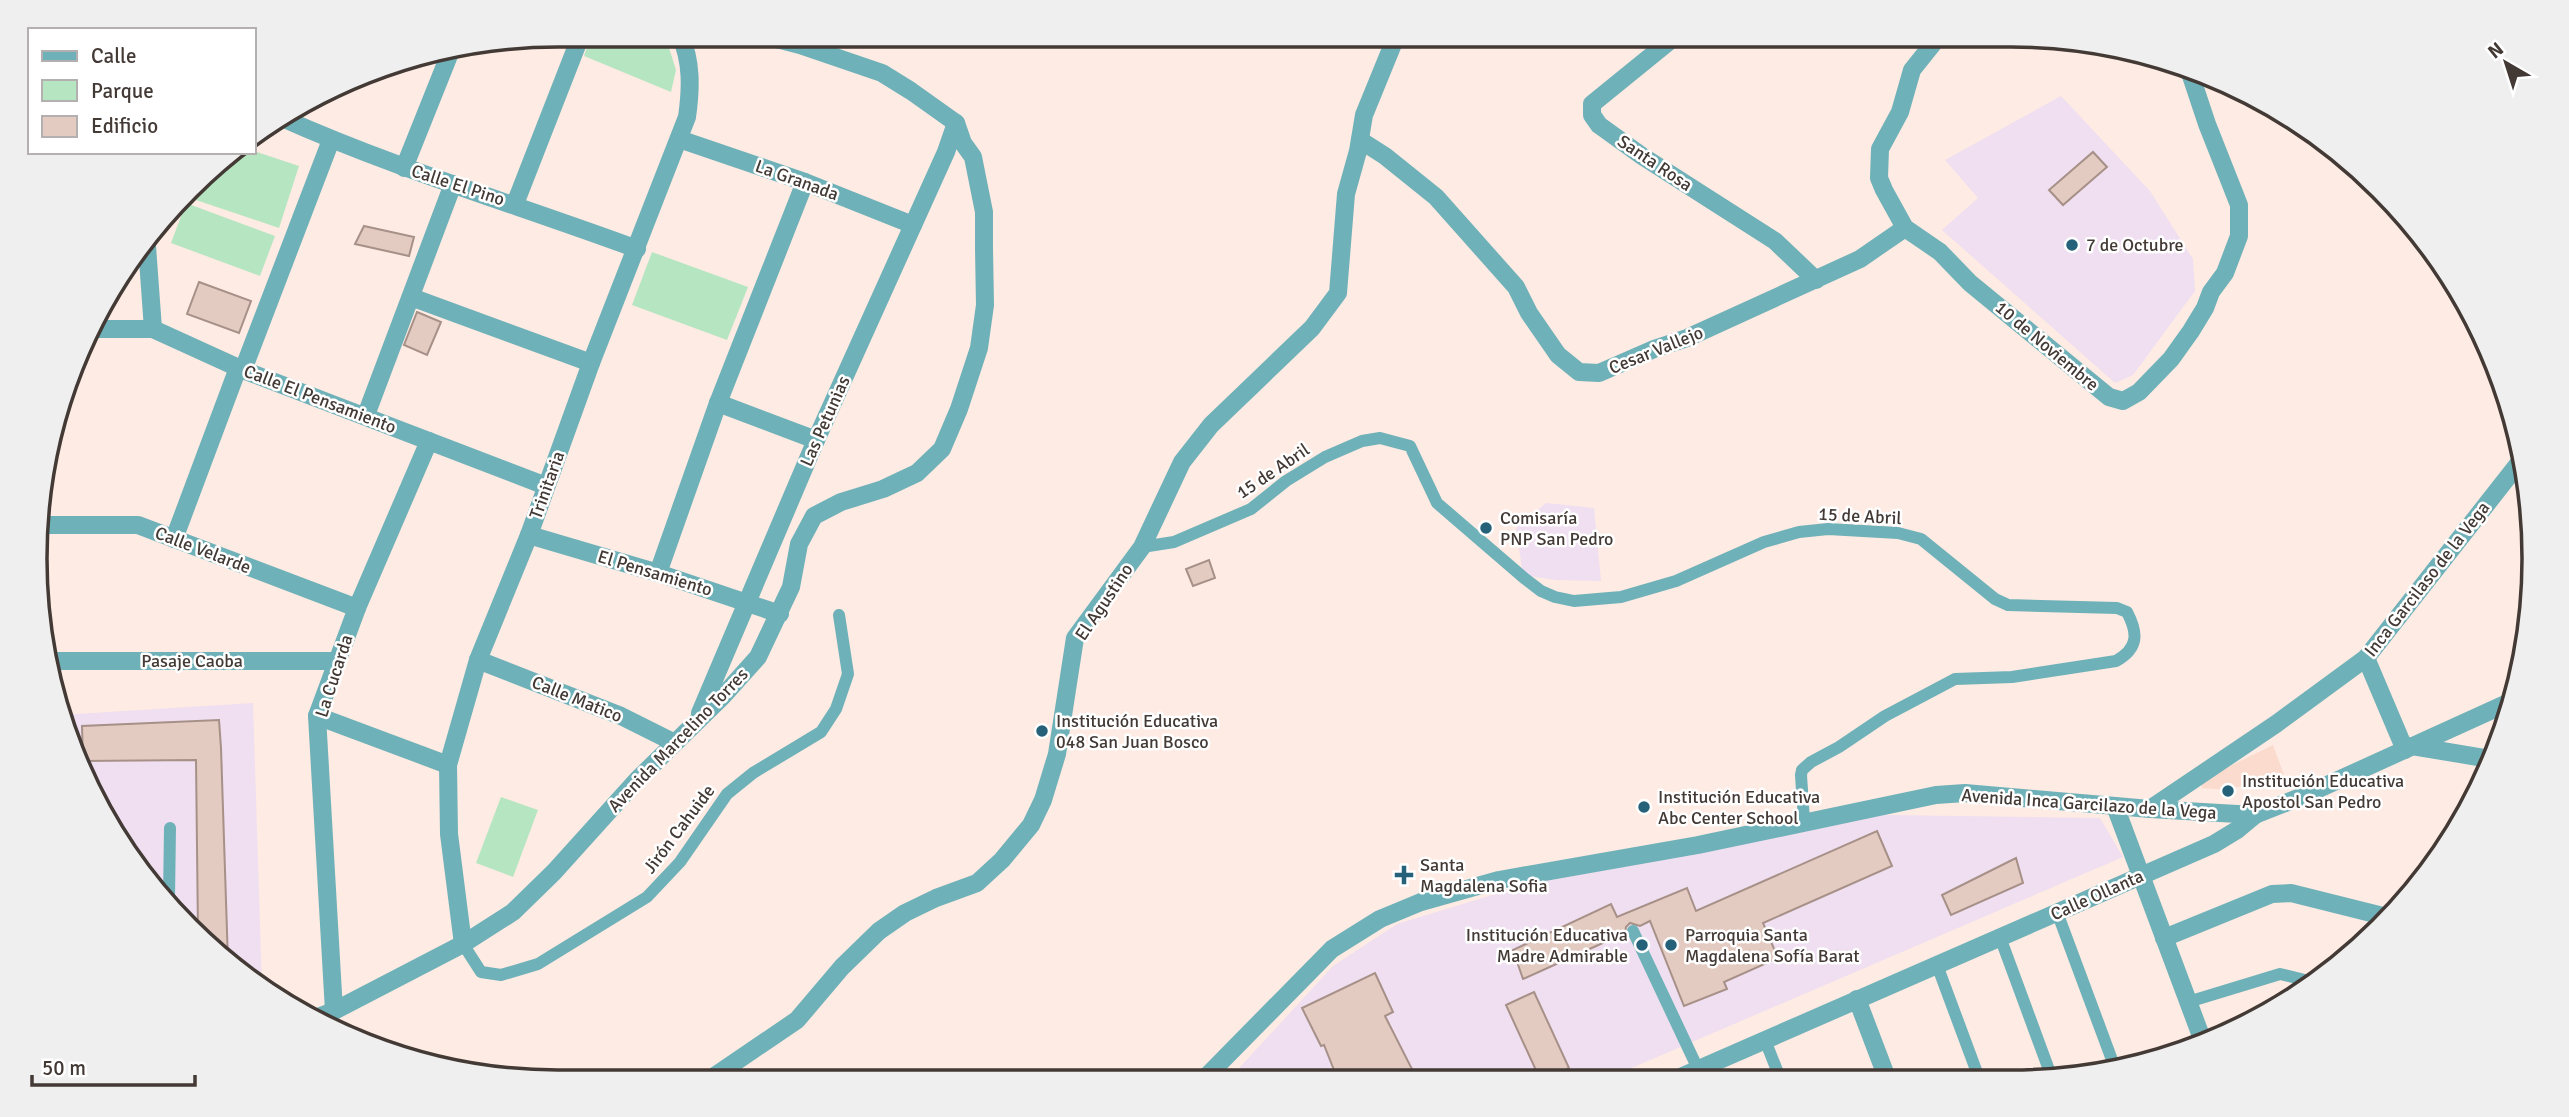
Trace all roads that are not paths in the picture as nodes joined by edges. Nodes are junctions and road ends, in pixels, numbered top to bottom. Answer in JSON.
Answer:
{"nodes":[{"id":1,"x":576,"y":47,"type":"edge"},
{"id":2,"x":685,"y":47,"type":"edge"},
{"id":3,"x":806,"y":47,"type":"edge"},
{"id":4,"x":1392,"y":47,"type":"edge"},
{"id":5,"x":1662,"y":47,"type":"edge"},
{"id":6,"x":1931,"y":47,"type":"edge"},
{"id":7,"x":447,"y":60,"type":"edge"},
{"id":8,"x":2193,"y":81,"type":"edge"},
{"id":9,"x":292,"y":122,"type":"edge"},
{"id":10,"x":956,"y":123,"type":"junction"},
{"id":11,"x":679,"y":139,"type":"junction"},
{"id":12,"x":331,"y":140,"type":"junction"},
{"id":13,"x":1360,"y":140,"type":"junction"},
{"id":14,"x":404,"y":168,"type":"junction"},
{"id":15,"x":806,"y":182,"type":"junction"},
{"id":16,"x":453,"y":184,"type":"junction"},
{"id":17,"x":515,"y":204,"type":"junction"},
{"id":18,"x":914,"y":225,"type":"junction"},
{"id":19,"x":1905,"y":228,"type":"junction"},
{"id":20,"x":637,"y":248,"type":"junction"},
{"id":21,"x":148,"y":254,"type":"edge"},
{"id":22,"x":1816,"y":279,"type":"junction"},
{"id":23,"x":411,"y":297,"type":"junction"},
{"id":24,"x":153,"y":328,"type":"junction"},
{"id":25,"x":102,"y":329,"type":"edge"},
{"id":26,"x":591,"y":363,"type":"junction"},
{"id":27,"x":241,"y":369,"type":"junction"},
{"id":28,"x":718,"y":403,"type":"junction"},
{"id":29,"x":366,"y":415,"type":"junction"},
{"id":30,"x":816,"y":440,"type":"junction"},
{"id":31,"x":429,"y":441,"type":"junction"},
{"id":32,"x":2514,"y":470,"type":"edge"},
{"id":33,"x":546,"y":486,"type":"junction"},
{"id":34,"x":48,"y":525,"type":"edge"},
{"id":35,"x":529,"y":535,"type":"junction"},
{"id":36,"x":174,"y":539,"type":"junction"},
{"id":37,"x":1142,"y":547,"type":"junction"},
{"id":38,"x":659,"y":573,"type":"junction"},
{"id":39,"x":747,"y":603,"type":"junction"},
{"id":40,"x":357,"y":608,"type":"junction"},
{"id":41,"x":780,"y":614,"type":"junction"},
{"id":42,"x":839,"y":615,"type":"dead end"},
{"id":43,"x":2366,"y":658,"type":"junction"},
{"id":44,"x":478,"y":660,"type":"junction"},
{"id":45,"x":58,"y":661,"type":"edge"},
{"id":46,"x":337,"y":661,"type":"junction"},
{"id":47,"x":2500,"y":707,"type":"edge"},
{"id":48,"x":317,"y":716,"type":"junction"},
{"id":49,"x":697,"y":720,"type":"junction"},
{"id":50,"x":673,"y":743,"type":"junction"},
{"id":51,"x":2408,"y":748,"type":"junction"},
{"id":52,"x":2481,"y":758,"type":"edge"},
{"id":53,"x":448,"y":765,"type":"junction"},
{"id":54,"x":2115,"y":806,"type":"junction"},
{"id":55,"x":2150,"y":809,"type":"junction"},
{"id":56,"x":2255,"y":815,"type":"junction"},
{"id":57,"x":1804,"y":821,"type":"junction"},
{"id":58,"x":170,"y":828,"type":"dead end"},
{"id":59,"x":2141,"y":876,"type":"junction"},
{"id":60,"x":169,"y":890,"type":"edge"},
{"id":61,"x":2057,"y":912,"type":"junction"},
{"id":62,"x":2377,"y":915,"type":"edge"},
{"id":63,"x":1633,"y":931,"type":"dead end"},
{"id":64,"x":2000,"y":937,"type":"junction"},
{"id":65,"x":2164,"y":938,"type":"junction"},
{"id":66,"x":463,"y":944,"type":"junction"},
{"id":67,"x":1937,"y":965,"type":"junction"},
{"id":68,"x":2301,"y":979,"type":"edge"},
{"id":69,"x":1857,"y":999,"type":"junction"},
{"id":70,"x":2188,"y":1002,"type":"junction"},
{"id":71,"x":334,"y":1011,"type":"junction"},
{"id":72,"x":326,"y":1014,"type":"edge"},
{"id":73,"x":2200,"y":1033,"type":"edge"},
{"id":74,"x":1765,"y":1040,"type":"junction"},
{"id":75,"x":2112,"y":1060,"type":"edge"},
{"id":76,"x":2049,"y":1068,"type":"edge"},
{"id":77,"x":1698,"y":1069,"type":"joint"},
{"id":78,"x":724,"y":1070,"type":"edge"},
{"id":79,"x":1213,"y":1070,"type":"edge"},
{"id":80,"x":1777,"y":1070,"type":"edge"},
{"id":81,"x":1883,"y":1070,"type":"edge"},
{"id":82,"x":1976,"y":1070,"type":"edge"}],
"edges":[{"from":1,"to":17,"type":"street"},
{"from":2,"to":11,"type":"street","name":"Trinitaria"},
{"from":3,"to":10,"type":"street","name":"Avenida Marcelino Torres"},
{"from":4,"to":13,"type":"street","name":"El Agustino"},
{"from":5,"to":22,"type":"street","name":"Santa Rosa"},
{"from":6,"to":19,"type":"street"},
{"from":7,"to":14,"type":"street"},
{"from":8,"to":19,"type":"street","name":"10 de Noviembre"},
{"from":9,"to":12,"type":"street","name":"Calle El Pino"},
{"from":10,"to":18,"type":"street","name":"Las Petunias"},
{"from":10,"to":41,"type":"street","name":"Avenida Marcelino Torres"},
{"from":11,"to":15,"type":"street","name":"La Granada"},
{"from":11,"to":20,"type":"street","name":"Trinitaria"},
{"from":12,"to":14,"type":"street","name":"Calle El Pino"},
{"from":12,"to":27,"type":"street"},
{"from":13,"to":22,"type":"street","name":"Cesar Vallejo"},
{"from":13,"to":37,"type":"street","name":"El Agustino"},
{"from":14,"to":16,"type":"street","name":"Calle El Pino"},
{"from":15,"to":18,"type":"street","name":"La Granada"},
{"from":15,"to":28,"type":"street"},
{"from":16,"to":17,"type":"street","name":"Calle El Pino"},
{"from":16,"to":23,"type":"street"},
{"from":17,"to":20,"type":"street","name":"Calle El Pino"},
{"from":18,"to":30,"type":"street","name":"Las Petunias"},
{"from":19,"to":22,"type":"street","name":"Cesar Vallejo"},
{"from":20,"to":26,"type":"street","name":"Trinitaria"},
{"from":21,"to":24,"type":"street"},
{"from":23,"to":26,"type":"street"},
{"from":23,"to":29,"type":"street"},
{"from":24,"to":25,"type":"street","name":"Calle El Pensamiento"},
{"from":24,"to":27,"type":"street","name":"Calle El Pensamiento"},
{"from":26,"to":33,"type":"street","name":"Trinitaria"},
{"from":27,"to":29,"type":"street","name":"Calle El Pensamiento"},
{"from":27,"to":36,"type":"street"},
{"from":28,"to":30,"type":"street"},
{"from":28,"to":38,"type":"street"},
{"from":29,"to":31,"type":"street","name":"Calle El Pensamiento"},
{"from":30,"to":39,"type":"street","name":"Las Petunias"},
{"from":31,"to":33,"type":"street","name":"Calle El Pensamiento"},
{"from":31,"to":40,"type":"street","name":"La Cucarda"},
{"from":32,"to":43,"type":"street","name":"Inca Garcilaso de la Vega"},
{"from":33,"to":35,"type":"street","name":"Trinitaria"},
{"from":34,"to":36,"type":"street","name":"Calle Velarde"},
{"from":35,"to":38,"type":"street","name":"El Pensamiento"},
{"from":35,"to":44,"type":"street","name":"Trinitaria"},
{"from":36,"to":40,"type":"street","name":"Calle Velarde"},
{"from":37,"to":57,"type":"lane","name":"15 de Abril"},
{"from":37,"to":78,"type":"street","name":"El Agustino"},
{"from":38,"to":39,"type":"street","name":"El Pensamiento"},
{"from":39,"to":41,"type":"street","name":"El Pensamiento"},
{"from":39,"to":49,"type":"street","name":"Las Petunias"},
{"from":40,"to":46,"type":"street","name":"La Cucarda"},
{"from":41,"to":49,"type":"street","name":"Avenida Marcelino Torres"},
{"from":42,"to":66,"type":"lane","name":"Jirón Cahuide"},
{"from":43,"to":51,"type":"street"},
{"from":43,"to":55,"type":"street","name":"Inca Garcilaso de la Vega"},
{"from":44,"to":50,"type":"street","name":"Calle Matico"},
{"from":44,"to":53,"type":"street","name":"Trinitaria"},
{"from":45,"to":46,"type":"street","name":"Pasaje Caoba"},
{"from":46,"to":48,"type":"street","name":"La Cucarda"},
{"from":47,"to":51,"type":"street","name":"Calle Ollanta"},
{"from":48,"to":53,"type":"street"},
{"from":48,"to":71,"type":"street","name":"La Cucarda"},
{"from":49,"to":50,"type":"street","name":"Avenida Marcelino Torres"},
{"from":50,"to":66,"type":"street","name":"Avenida Marcelino Torres"},
{"from":51,"to":52,"type":"street"},
{"from":51,"to":56,"type":"street","name":"Calle Ollanta"},
{"from":53,"to":66,"type":"street","name":"Trinitaria"},
{"from":54,"to":55,"type":"street","name":"Avenida Inca Garcilazo de la Vega"},
{"from":54,"to":57,"type":"street","name":"Avenida Inca Garcilazo de la Vega"},
{"from":54,"to":59,"type":"street"},
{"from":55,"to":56,"type":"street","name":"Avenida Inca Garcilazo de la Vega"},
{"from":56,"to":59,"type":"street","name":"Calle Ollanta"},
{"from":57,"to":79,"type":"street","name":"Avenida Inca Garcilazo de la Vega"},
{"from":58,"to":60,"type":"lane"},
{"from":59,"to":61,"type":"street","name":"Calle Ollanta"},
{"from":59,"to":65,"type":"street"},
{"from":61,"to":64,"type":"street","name":"Calle Ollanta"},
{"from":61,"to":75,"type":"lane"},
{"from":62,"to":65,"type":"street"},
{"from":63,"to":77,"type":"lane"},
{"from":64,"to":67,"type":"street","name":"Calle Ollanta"},
{"from":64,"to":76,"type":"lane"},
{"from":65,"to":70,"type":"street"},
{"from":66,"to":71,"type":"street","name":"Avenida Marcelino Torres"},
{"from":67,"to":69,"type":"street","name":"Calle Ollanta"},
{"from":67,"to":82,"type":"lane"},
{"from":68,"to":70,"type":"lane"},
{"from":69,"to":74,"type":"street","name":"Calle Ollanta"},
{"from":69,"to":81,"type":"street"},
{"from":70,"to":73,"type":"street"},
{"from":71,"to":72,"type":"street","name":"Avenida Marcelino Torres"},
{"from":74,"to":77,"type":"street","name":"Calle Ollanta"},
{"from":74,"to":80,"type":"lane"}]}
